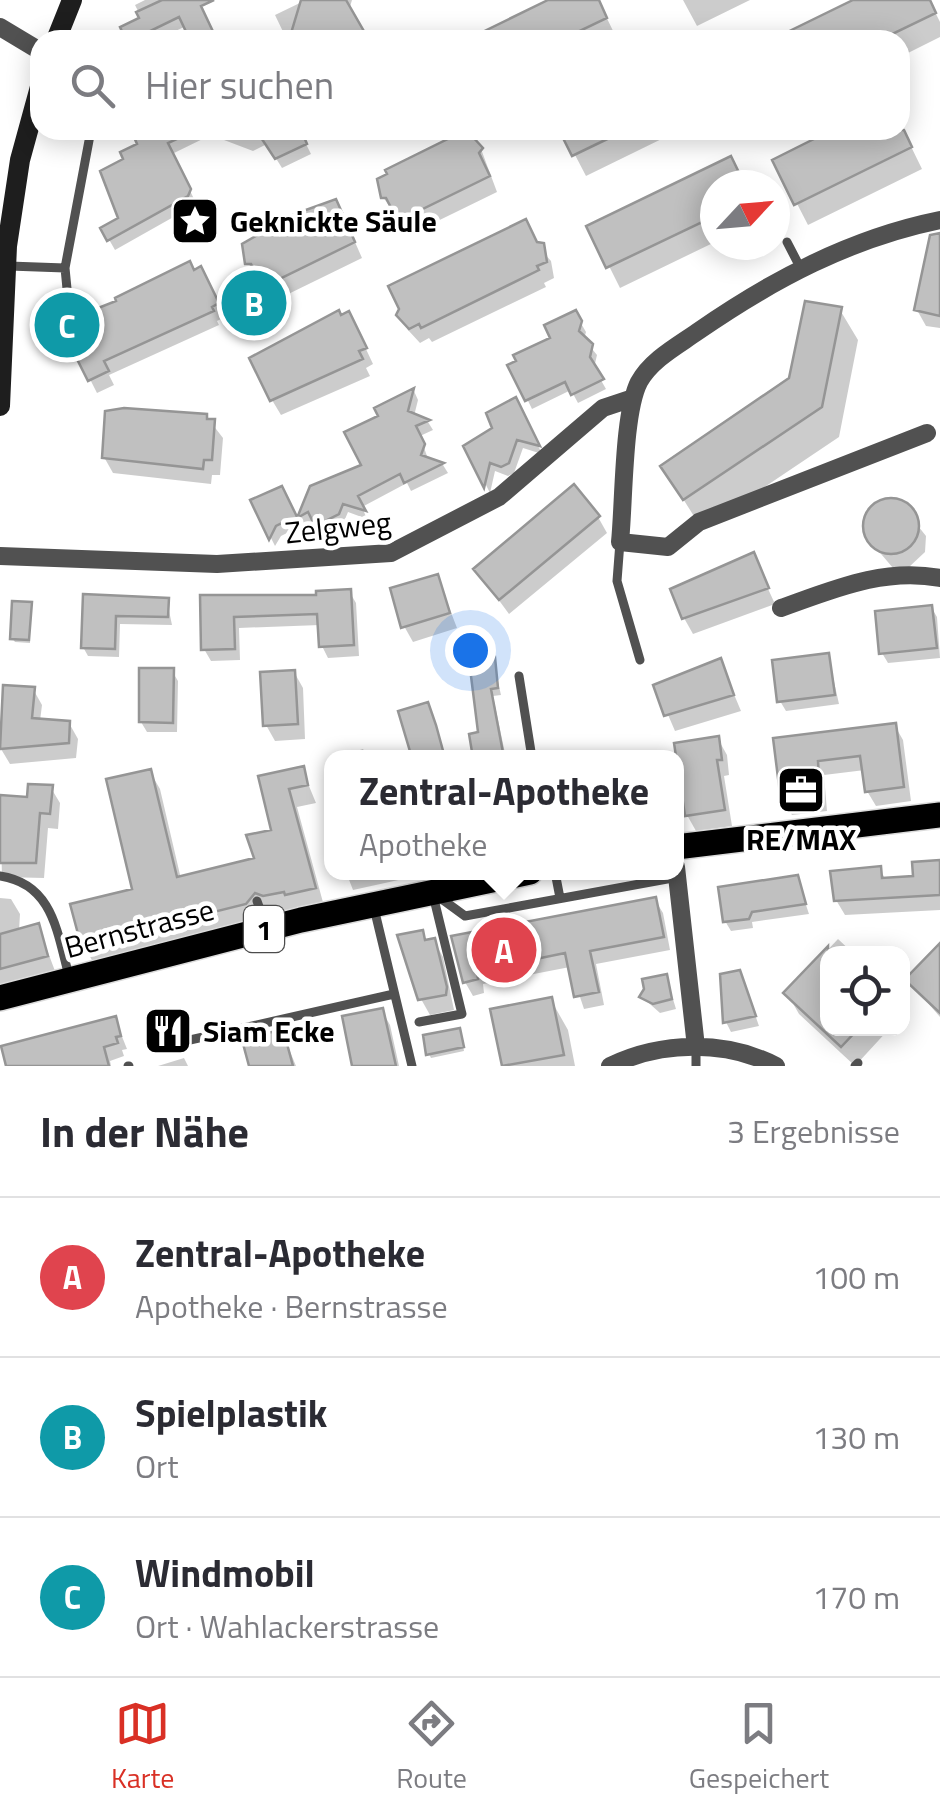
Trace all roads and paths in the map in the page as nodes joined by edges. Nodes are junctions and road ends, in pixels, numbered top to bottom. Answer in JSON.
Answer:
{"nodes":[{"id":1,"x":72,"y":0,"type":"edge"},
{"id":2,"x":0,"y":27,"type":"edge"},
{"id":3,"x":60,"y":30,"type":"edge"},
{"id":4,"x":30,"y":45,"type":"edge"},
{"id":5,"x":30,"y":128,"type":"edge"},
{"id":6,"x":88,"y":140,"type":"edge"},
{"id":7,"x":940,"y":220,"type":"edge"},
{"id":8,"x":790,"y":246,"type":"edge"},
{"id":9,"x":65,"y":268,"type":"junction"},
{"id":10,"x":801,"y":269,"type":"junction"},
{"id":11,"x":4,"y":274,"type":"edge"},
{"id":12,"x":70,"y":320,"type":"dead end"},
{"id":13,"x":634,"y":398,"type":"junction"},
{"id":14,"x":0,"y":406,"type":"edge"},
{"id":15,"x":927,"y":433,"type":"dead end"},
{"id":16,"x":620,"y":542,"type":"junction"},
{"id":17,"x":0,"y":556,"type":"edge"},
{"id":18,"x":940,"y":578,"type":"edge"},
{"id":19,"x":780,"y":608,"type":"dead end"},
{"id":20,"x":640,"y":660,"type":"dead end"},
{"id":21,"x":520,"y":676,"type":"dead end"},
{"id":22,"x":531,"y":750,"type":"edge"},
{"id":23,"x":940,"y":815,"type":"edge"},
{"id":24,"x":684,"y":846,"type":"edge"},
{"id":25,"x":0,"y":876,"type":"edge"},
{"id":26,"x":476,"y":880,"type":"edge"},
{"id":27,"x":557,"y":880,"type":"edge"},
{"id":28,"x":641,"y":880,"type":"edge"},
{"id":29,"x":678,"y":880,"type":"edge"},
{"id":30,"x":432,"y":893,"type":"junction"},
{"id":31,"x":560,"y":898,"type":"junction"},
{"id":32,"x":257,"y":902,"type":"dead end"},
{"id":33,"x":374,"y":905,"type":"junction"},
{"id":34,"x":266,"y":928,"type":"junction"},
{"id":35,"x":70,"y":980,"type":"junction"},
{"id":36,"x":394,"y":994,"type":"junction"},
{"id":37,"x":0,"y":998,"type":"edge"},
{"id":38,"x":419,"y":1022,"type":"dead end"},
{"id":39,"x":181,"y":1042,"type":"dead end"},
{"id":40,"x":696,"y":1056,"type":"edge"},
{"id":41,"x":412,"y":1066,"type":"edge"},
{"id":42,"x":610,"y":1066,"type":"edge"},
{"id":43,"x":776,"y":1066,"type":"edge"}],
"edges":[{"from":1,"to":3,"type":"street"},
{"from":2,"to":4,"type":"street"},
{"from":5,"to":11,"type":"street"},
{"from":6,"to":9,"type":"lane"},
{"from":7,"to":10,"type":"street"},
{"from":8,"to":10,"type":"lane"},
{"from":9,"to":11,"type":"lane"},
{"from":9,"to":12,"type":"lane"},
{"from":10,"to":13,"type":"street"},
{"from":11,"to":14,"type":"street"},
{"from":13,"to":16,"type":"street"},
{"from":13,"to":17,"type":"street","name":"Zelgweg"},
{"from":15,"to":16,"type":"street"},
{"from":16,"to":20,"type":"lane"},
{"from":18,"to":19,"type":"street"},
{"from":21,"to":22,"type":"lane"},
{"from":23,"to":24,"type":"main road"},
{"from":25,"to":35,"type":"lane"},
{"from":26,"to":30,"type":"main road","name":"Bernstrasse","number":"1"},
{"from":27,"to":31,"type":"lane"},
{"from":28,"to":31,"type":"lane"},
{"from":29,"to":40,"type":"street"},
{"from":30,"to":31,"type":"lane"},
{"from":30,"to":33,"type":"main road","name":"Bernstrasse","number":"1"},
{"from":30,"to":38,"type":"lane"},
{"from":32,"to":34,"type":"lane"},
{"from":33,"to":34,"type":"main road","name":"Bernstrasse","number":"1"},
{"from":33,"to":36,"type":"lane"},
{"from":34,"to":35,"type":"main road","name":"Bernstrasse","number":"1"},
{"from":35,"to":37,"type":"main road","name":"Bernstrasse","number":"1"},
{"from":36,"to":39,"type":"lane"},
{"from":36,"to":41,"type":"lane"},
{"from":40,"to":42,"type":"street"},
{"from":40,"to":43,"type":"street"}]}
